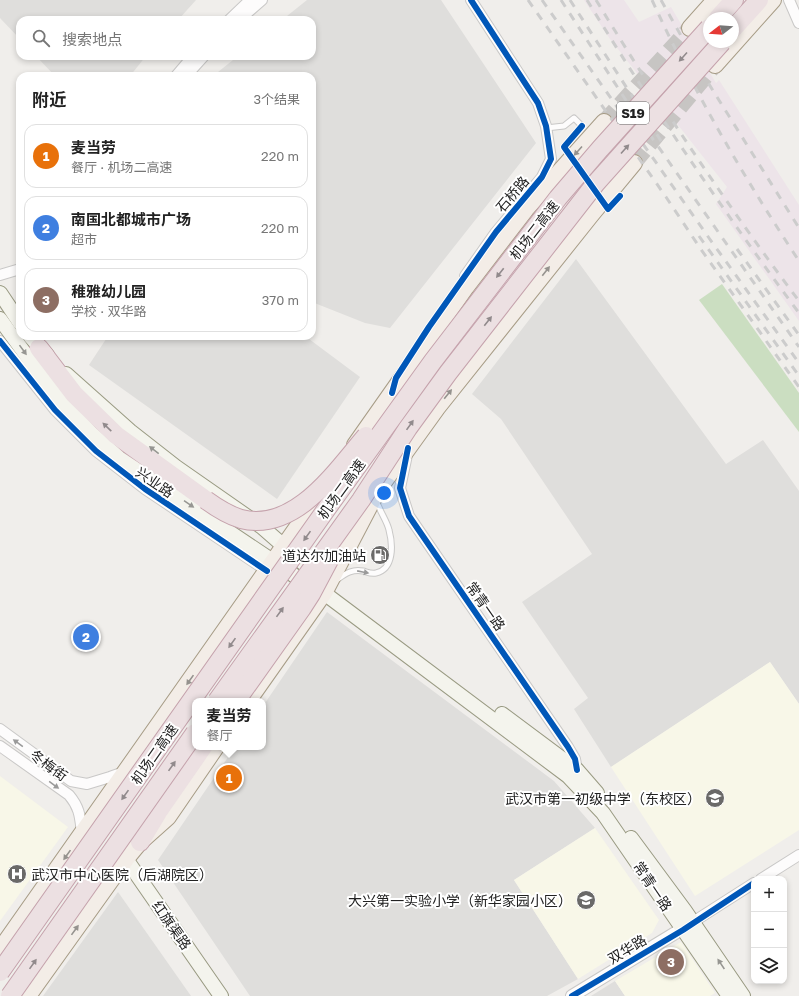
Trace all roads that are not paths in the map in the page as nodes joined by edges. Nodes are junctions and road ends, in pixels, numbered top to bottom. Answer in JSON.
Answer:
{"nodes":[{"id":1,"x":250,"y":0,"type":"edge"},
{"id":2,"x":262,"y":0,"type":"edge"},
{"id":3,"x":471,"y":0,"type":"edge"},
{"id":4,"x":715,"y":0,"type":"edge"},
{"id":5,"x":734,"y":0,"type":"edge"},
{"id":6,"x":759,"y":0,"type":"edge"},
{"id":7,"x":773,"y":0,"type":"edge"},
{"id":8,"x":789,"y":0,"type":"edge"},
{"id":9,"x":723,"y":12,"type":"edge"},
{"id":10,"x":233,"y":16,"type":"edge"},
{"id":11,"x":244,"y":16,"type":"edge"},
{"id":12,"x":739,"y":22,"type":"edge"},
{"id":13,"x":799,"y":23,"type":"edge"},
{"id":14,"x":690,"y":28,"type":"tunnel mouth"},
{"id":15,"x":703,"y":35,"type":"edge"},
{"id":16,"x":717,"y":48,"type":"edge"},
{"id":17,"x":190,"y":60,"type":"edge"},
{"id":18,"x":200,"y":60,"type":"edge"},
{"id":19,"x":715,"y":65,"type":"tunnel mouth"},
{"id":20,"x":179,"y":72,"type":"edge"},
{"id":21,"x":190,"y":72,"type":"edge"},
{"id":22,"x":604,"y":122,"type":"tunnel mouth"},
{"id":23,"x":582,"y":126,"type":"dead end"},
{"id":24,"x":546,"y":128,"type":"junction"},
{"id":25,"x":634,"y":163,"type":"tunnel mouth"},
{"id":26,"x":16,"y":270,"type":"edge"},
{"id":27,"x":0,"y":275,"type":"edge"},
{"id":28,"x":0,"y":281,"type":"edge"},
{"id":29,"x":1,"y":295,"type":"edge"},
{"id":30,"x":11,"y":309,"type":"junction"},
{"id":31,"x":16,"y":317,"type":"edge"},
{"id":32,"x":1,"y":322,"type":"edge"},
{"id":33,"x":0,"y":341,"type":"edge"},
{"id":34,"x":35,"y":342,"type":"edge"},
{"id":35,"x":433,"y":361,"type":"junction"},
{"id":36,"x":392,"y":393,"type":"junction"},
{"id":37,"x":408,"y":448,"type":"junction"},
{"id":38,"x":378,"y":490,"type":"junction"},
{"id":39,"x":361,"y":500,"type":"junction"},
{"id":40,"x":285,"y":546,"type":"junction"},
{"id":41,"x":271,"y":566,"type":"junction"},
{"id":42,"x":326,"y":589,"type":"junction"},
{"id":43,"x":193,"y":698,"type":"edge"},
{"id":44,"x":220,"y":698,"type":"edge"},
{"id":45,"x":238,"y":698,"type":"edge"},
{"id":46,"x":250,"y":698,"type":"edge"},
{"id":47,"x":192,"y":700,"type":"edge"},
{"id":48,"x":0,"y":729,"type":"edge"},
{"id":49,"x":192,"y":737,"type":"edge"},
{"id":50,"x":0,"y":746,"type":"edge"},
{"id":51,"x":201,"y":750,"type":"edge"},
{"id":52,"x":214,"y":750,"type":"edge"},
{"id":53,"x":577,"y":770,"type":"junction"},
{"id":54,"x":126,"y":771,"type":"junction"},
{"id":55,"x":95,"y":815,"type":"junction"},
{"id":56,"x":82,"y":834,"type":"junction"},
{"id":57,"x":140,"y":842,"type":"junction"},
{"id":58,"x":799,"y":855,"type":"edge"},
{"id":59,"x":126,"y":859,"type":"junction"},
{"id":60,"x":766,"y":876,"type":"edge"},
{"id":61,"x":751,"y":885,"type":"edge"},
{"id":62,"x":688,"y":926,"type":"junction"},
{"id":63,"x":0,"y":950,"type":"edge"},
{"id":64,"x":0,"y":972,"type":"edge"},
{"id":65,"x":10,"y":996,"type":"edge"},
{"id":66,"x":28,"y":996,"type":"edge"},
{"id":67,"x":221,"y":996,"type":"edge"},
{"id":68,"x":572,"y":996,"type":"edge"},
{"id":69,"x":728,"y":996,"type":"edge"},
{"id":70,"x":743,"y":996,"type":"edge"}],
"edges":[{"from":1,"to":10,"type":"street"},
{"from":2,"to":11,"type":"street"},
{"from":3,"to":24,"type":"street","name":"石桥路"},
{"from":4,"to":14,"type":"main road"},
{"from":5,"to":9,"type":"highway"},
{"from":6,"to":12,"type":"highway"},
{"from":7,"to":19,"type":"main road"},
{"from":8,"to":13,"type":"street"},
{"from":15,"to":35,"type":"highway","name":"机场二高速","number":"S19","one_way":true,"bridge":true},
{"from":39,"to":16,"type":"highway","name":"机场二高速","number":"S19","one_way":true,"bridge":true},
{"from":17,"to":20,"type":"street"},
{"from":18,"to":21,"type":"street"},
{"from":22,"to":36,"type":"main road","one_way":true},
{"from":23,"to":24,"type":"lane"},
{"from":24,"to":36,"type":"street","name":"石桥路"},
{"from":37,"to":25,"type":"main road","one_way":true},
{"from":26,"to":27,"type":"street"},
{"from":28,"to":29,"type":"street"},
{"from":29,"to":30,"type":"main road"},
{"from":30,"to":31,"type":"main road"},
{"from":30,"to":32,"type":"street"},
{"from":32,"to":41,"type":"main road","name":"兴业路","one_way":true},
{"from":33,"to":41,"type":"street"},
{"from":35,"to":34,"type":"highway","one_way":true,"bridge":true},
{"from":40,"to":34,"type":"main road","name":"兴业路","one_way":true},
{"from":35,"to":43,"type":"highway","name":"机场二高速","number":"S19","one_way":true,"bridge":true},
{"from":36,"to":40,"type":"main road"},
{"from":37,"to":38,"type":"main road"},
{"from":37,"to":53,"type":"street","name":"常青一路"},
{"from":38,"to":42,"type":"main road"},
{"from":42,"to":38,"type":"lane","one_way":true},
{"from":44,"to":39,"type":"highway","name":"机场二高速","number":"S19","one_way":true,"bridge":true},
{"from":39,"to":45,"type":"highway","bridge":true},
{"from":40,"to":41,"type":"main road"},
{"from":40,"to":42,"type":"main road","name":"兴业路"},
{"from":41,"to":42,"type":"main road","name":"兴业路"},
{"from":41,"to":54,"type":"main road","one_way":true},
{"from":42,"to":46,"type":"main road"},
{"from":42,"to":53,"type":"main road","name":"常青一路"},
{"from":42,"to":62,"type":"main road","name":"常青一路"},
{"from":47,"to":64,"type":"highway","name":"机场二高速","number":"S19","one_way":true,"bridge":true},
{"from":54,"to":48,"type":"street","name":"冬梅街","one_way":true},
{"from":65,"to":49,"type":"highway","name":"机场二高速","one_way":true,"bridge":true},
{"from":50,"to":56,"type":"street","name":"冬梅街","one_way":true},
{"from":51,"to":57,"type":"highway"},
{"from":52,"to":57,"type":"main road"},
{"from":53,"to":62,"type":"main road","name":"常青一路"},
{"from":54,"to":55,"type":"main road"},
{"from":55,"to":56,"type":"main road"},
{"from":55,"to":59,"type":"main road","name":"红旗渠路"},
{"from":56,"to":63,"type":"main road","one_way":true},
{"from":57,"to":59,"type":"main road"},
{"from":58,"to":60,"type":"street"},
{"from":66,"to":59,"type":"main road","one_way":true},
{"from":59,"to":67,"type":"main road","name":"红旗渠路"},
{"from":61,"to":62,"type":"street"},
{"from":62,"to":68,"type":"street","name":"双华路"},
{"from":62,"to":69,"type":"main road","name":"常青一路"},
{"from":70,"to":62,"type":"main road","name":"常青一路","one_way":true}]}
